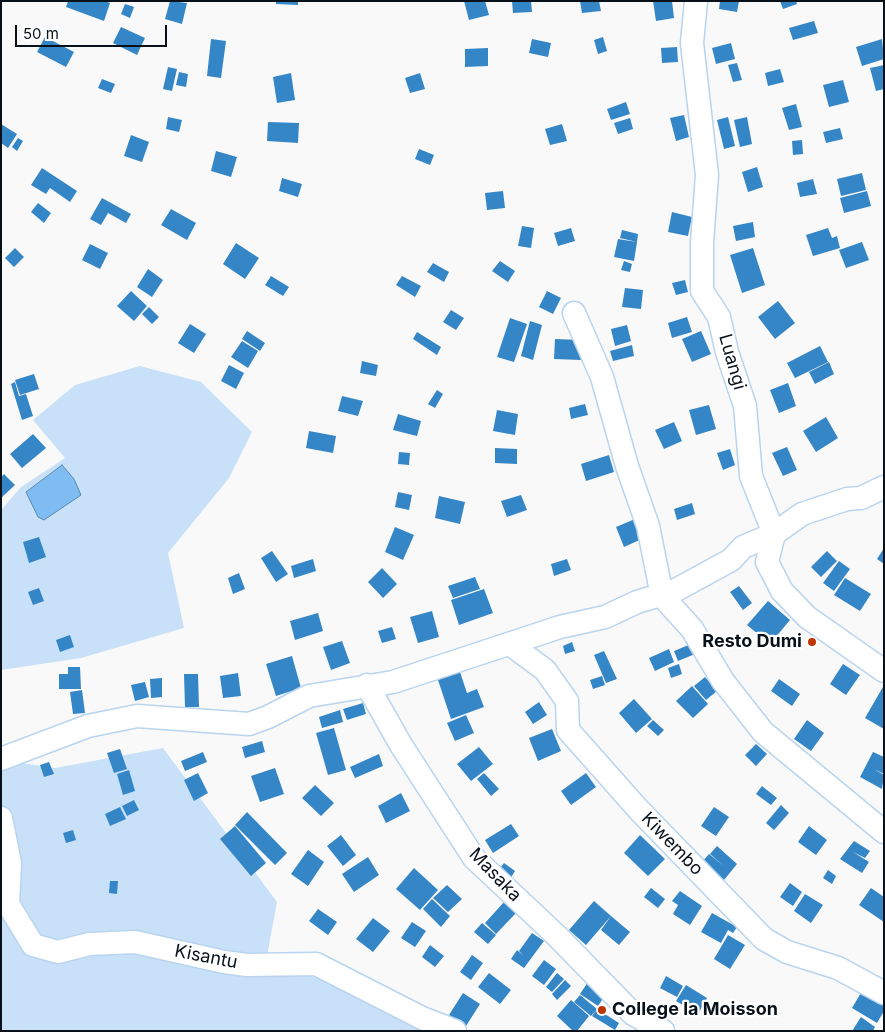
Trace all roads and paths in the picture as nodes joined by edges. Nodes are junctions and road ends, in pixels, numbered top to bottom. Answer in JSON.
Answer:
{"nodes":[{"id":1,"x":696,"y":1,"type":"edge"},
{"id":2,"x":574,"y":313,"type":"dead end"},
{"id":3,"x":884,"y":487,"type":"edge"},
{"id":4,"x":774,"y":534,"type":"junction"},
{"id":5,"x":662,"y":596,"type":"junction"},
{"id":6,"x":511,"y":644,"type":"junction"},
{"id":7,"x":884,"y":671,"type":"edge"},
{"id":8,"x":367,"y":685,"type":"junction"},
{"id":9,"x":1,"y":758,"type":"edge"},
{"id":10,"x":1,"y":818,"type":"edge"},
{"id":11,"x":884,"y":832,"type":"edge"},
{"id":12,"x":884,"y":993,"type":"edge"},
{"id":13,"x":456,"y":1031,"type":"edge"},
{"id":14,"x":663,"y":1031,"type":"edge"}],
"edges":[{"from":1,"to":4,"type":"street","name":"Luangi"},
{"from":2,"to":5,"type":"street"},
{"from":3,"to":4,"type":"street"},
{"from":4,"to":5,"type":"street"},
{"from":4,"to":7,"type":"street"},
{"from":5,"to":6,"type":"street"},
{"from":5,"to":11,"type":"street"},
{"from":6,"to":8,"type":"street"},
{"from":6,"to":12,"type":"street","name":"Kiwembo"},
{"from":8,"to":9,"type":"street"},
{"from":8,"to":14,"type":"street","name":"Masaka"},
{"from":10,"to":13,"type":"street","name":"Kisantu"}]}
